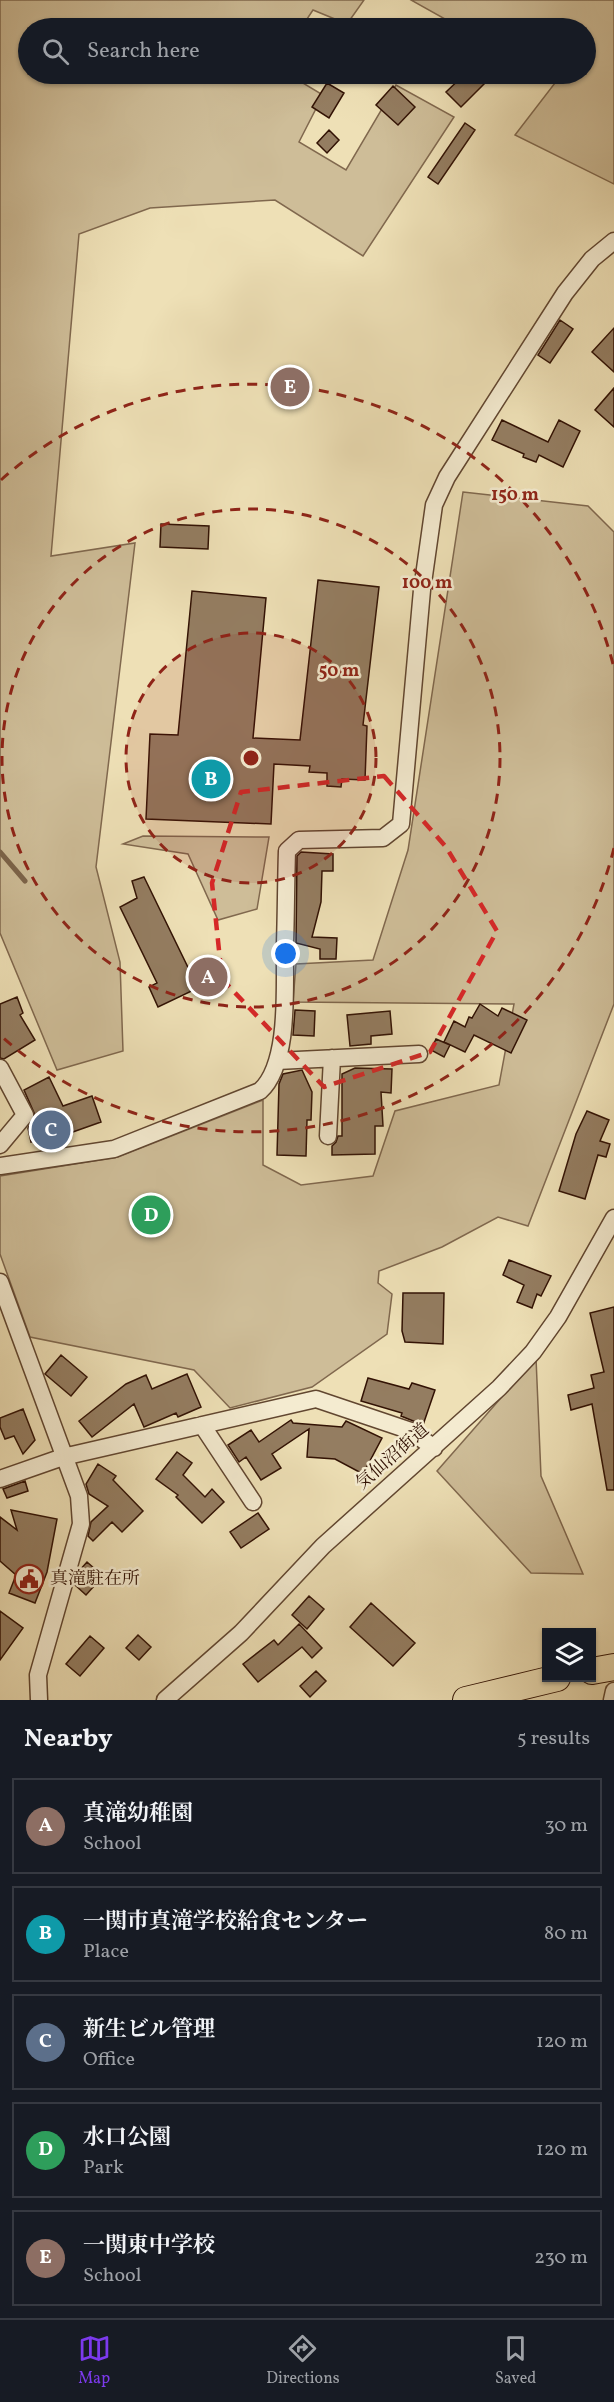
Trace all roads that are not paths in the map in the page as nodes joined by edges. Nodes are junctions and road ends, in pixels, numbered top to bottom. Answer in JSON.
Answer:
{"nodes":[{"id":1,"x":614,"y":241,"type":"edge"},
{"id":2,"x":419,"y":1054,"type":"dead end"},
{"id":3,"x":332,"y":1058,"type":"junction"},
{"id":4,"x":277,"y":1061,"type":"junction"},
{"id":5,"x":0,"y":1068,"type":"edge"},
{"id":6,"x":328,"y":1136,"type":"dead end"},
{"id":7,"x":0,"y":1145,"type":"edge"},
{"id":8,"x":0,"y":1166,"type":"edge"},
{"id":9,"x":614,"y":1218,"type":"edge"},
{"id":10,"x":0,"y":1282,"type":"edge"},
{"id":11,"x":202,"y":1425,"type":"junction"},
{"id":12,"x":434,"y":1448,"type":"junction"},
{"id":13,"x":63,"y":1457,"type":"junction"},
{"id":14,"x":0,"y":1479,"type":"edge"},
{"id":15,"x":253,"y":1502,"type":"dead end"},
{"id":16,"x":614,"y":1667,"type":"edge"},
{"id":17,"x":596,"y":1670,"type":"edge"},
{"id":18,"x":542,"y":1681,"type":"edge"},
{"id":19,"x":614,"y":1690,"type":"edge"},
{"id":20,"x":39,"y":1700,"type":"edge"},
{"id":21,"x":165,"y":1700,"type":"edge"},
{"id":22,"x":466,"y":1700,"type":"edge"},
{"id":23,"x":612,"y":1700,"type":"edge"}],
"edges":[{"from":1,"to":4,"type":"street"},
{"from":2,"to":3,"type":"street"},
{"from":3,"to":4,"type":"street"},
{"from":3,"to":6,"type":"street"},
{"from":4,"to":8,"type":"street"},
{"from":5,"to":7,"type":"street"},
{"from":9,"to":12,"type":"street","name":"気仙沼街道"},
{"from":10,"to":13,"type":"street"},
{"from":11,"to":12,"type":"street"},
{"from":11,"to":13,"type":"street"},
{"from":11,"to":15,"type":"street"},
{"from":12,"to":21,"type":"street","name":"気仙沼街道"},
{"from":13,"to":14,"type":"street"},
{"from":13,"to":20,"type":"street"},
{"from":16,"to":17,"type":"highway"},
{"from":18,"to":22,"type":"highway"},
{"from":19,"to":23,"type":"street"}]}
